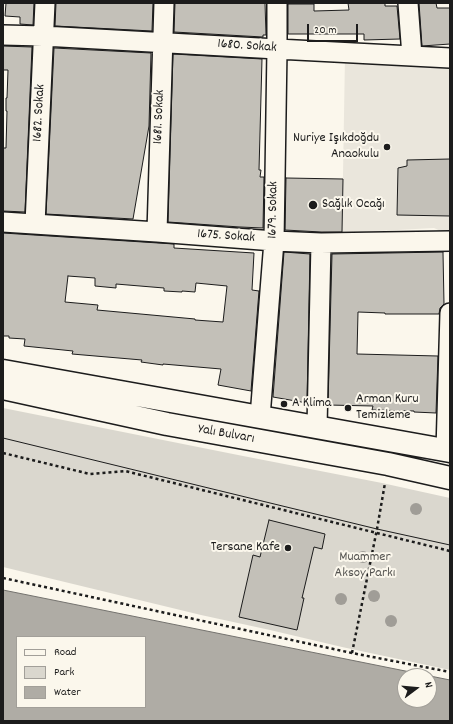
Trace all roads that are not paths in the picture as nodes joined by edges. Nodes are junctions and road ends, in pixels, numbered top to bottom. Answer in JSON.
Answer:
{"nodes":[{"id":1,"x":45,"y":3,"type":"edge"},
{"id":2,"x":164,"y":3,"type":"edge"},
{"id":3,"x":277,"y":3,"type":"edge"},
{"id":4,"x":408,"y":3,"type":"edge"},
{"id":5,"x":3,"y":35,"type":"edge"},
{"id":6,"x":43,"y":36,"type":"junction"},
{"id":7,"x":163,"y":42,"type":"junction"},
{"id":8,"x":277,"y":49,"type":"junction"},
{"id":9,"x":412,"y":56,"type":"junction"},
{"id":10,"x":450,"y":58,"type":"edge"},
{"id":11,"x":3,"y":222,"type":"edge"},
{"id":12,"x":35,"y":224,"type":"junction"},
{"id":13,"x":157,"y":232,"type":"junction"},
{"id":14,"x":274,"y":241,"type":"junction"},
{"id":15,"x":450,"y":241,"type":"edge"},
{"id":16,"x":321,"y":243,"type":"junction"},
{"id":17,"x":450,"y":313,"type":"edge"},
{"id":18,"x":3,"y":371,"type":"edge"},
{"id":19,"x":3,"y":388,"type":"edge"},
{"id":20,"x":260,"y":417,"type":"junction"},
{"id":21,"x":317,"y":427,"type":"junction"},
{"id":22,"x":448,"y":451,"type":"edge"},
{"id":23,"x":450,"y":478,"type":"edge"}],
"edges":[{"from":1,"to":6,"type":"street","name":"1682. Sokak"},
{"from":2,"to":7,"type":"street","name":"1681. Sokak"},
{"from":3,"to":8,"type":"street","name":"1679. Sokak"},
{"from":4,"to":9,"type":"street"},
{"from":5,"to":6,"type":"street","name":"1680. Sokak"},
{"from":6,"to":7,"type":"street","name":"1680. Sokak"},
{"from":6,"to":12,"type":"street","name":"1682. Sokak"},
{"from":7,"to":8,"type":"street","name":"1680. Sokak"},
{"from":7,"to":13,"type":"street","name":"1681. Sokak"},
{"from":8,"to":9,"type":"street","name":"1680. Sokak"},
{"from":8,"to":14,"type":"street","name":"1679. Sokak"},
{"from":9,"to":10,"type":"street","name":"1680. Sokak"},
{"from":11,"to":12,"type":"street","name":"1675. Sokak"},
{"from":12,"to":13,"type":"street","name":"1675. Sokak"},
{"from":13,"to":14,"type":"street","name":"1675. Sokak"},
{"from":14,"to":16,"type":"street","name":"1675. Sokak"},
{"from":14,"to":20,"type":"street","name":"1679. Sokak"},
{"from":15,"to":16,"type":"street","name":"1675. Sokak"},
{"from":16,"to":21,"type":"street"},
{"from":17,"to":22,"type":"street"},
{"from":18,"to":20,"type":"main road","name":"Yalı Bulvarı"},
{"from":19,"to":23,"type":"main road","name":"Yalı Bulvarı"},
{"from":20,"to":21,"type":"main road","name":"Yalı Bulvarı"},
{"from":21,"to":22,"type":"main road","name":"Yalı Bulvarı"}]}
